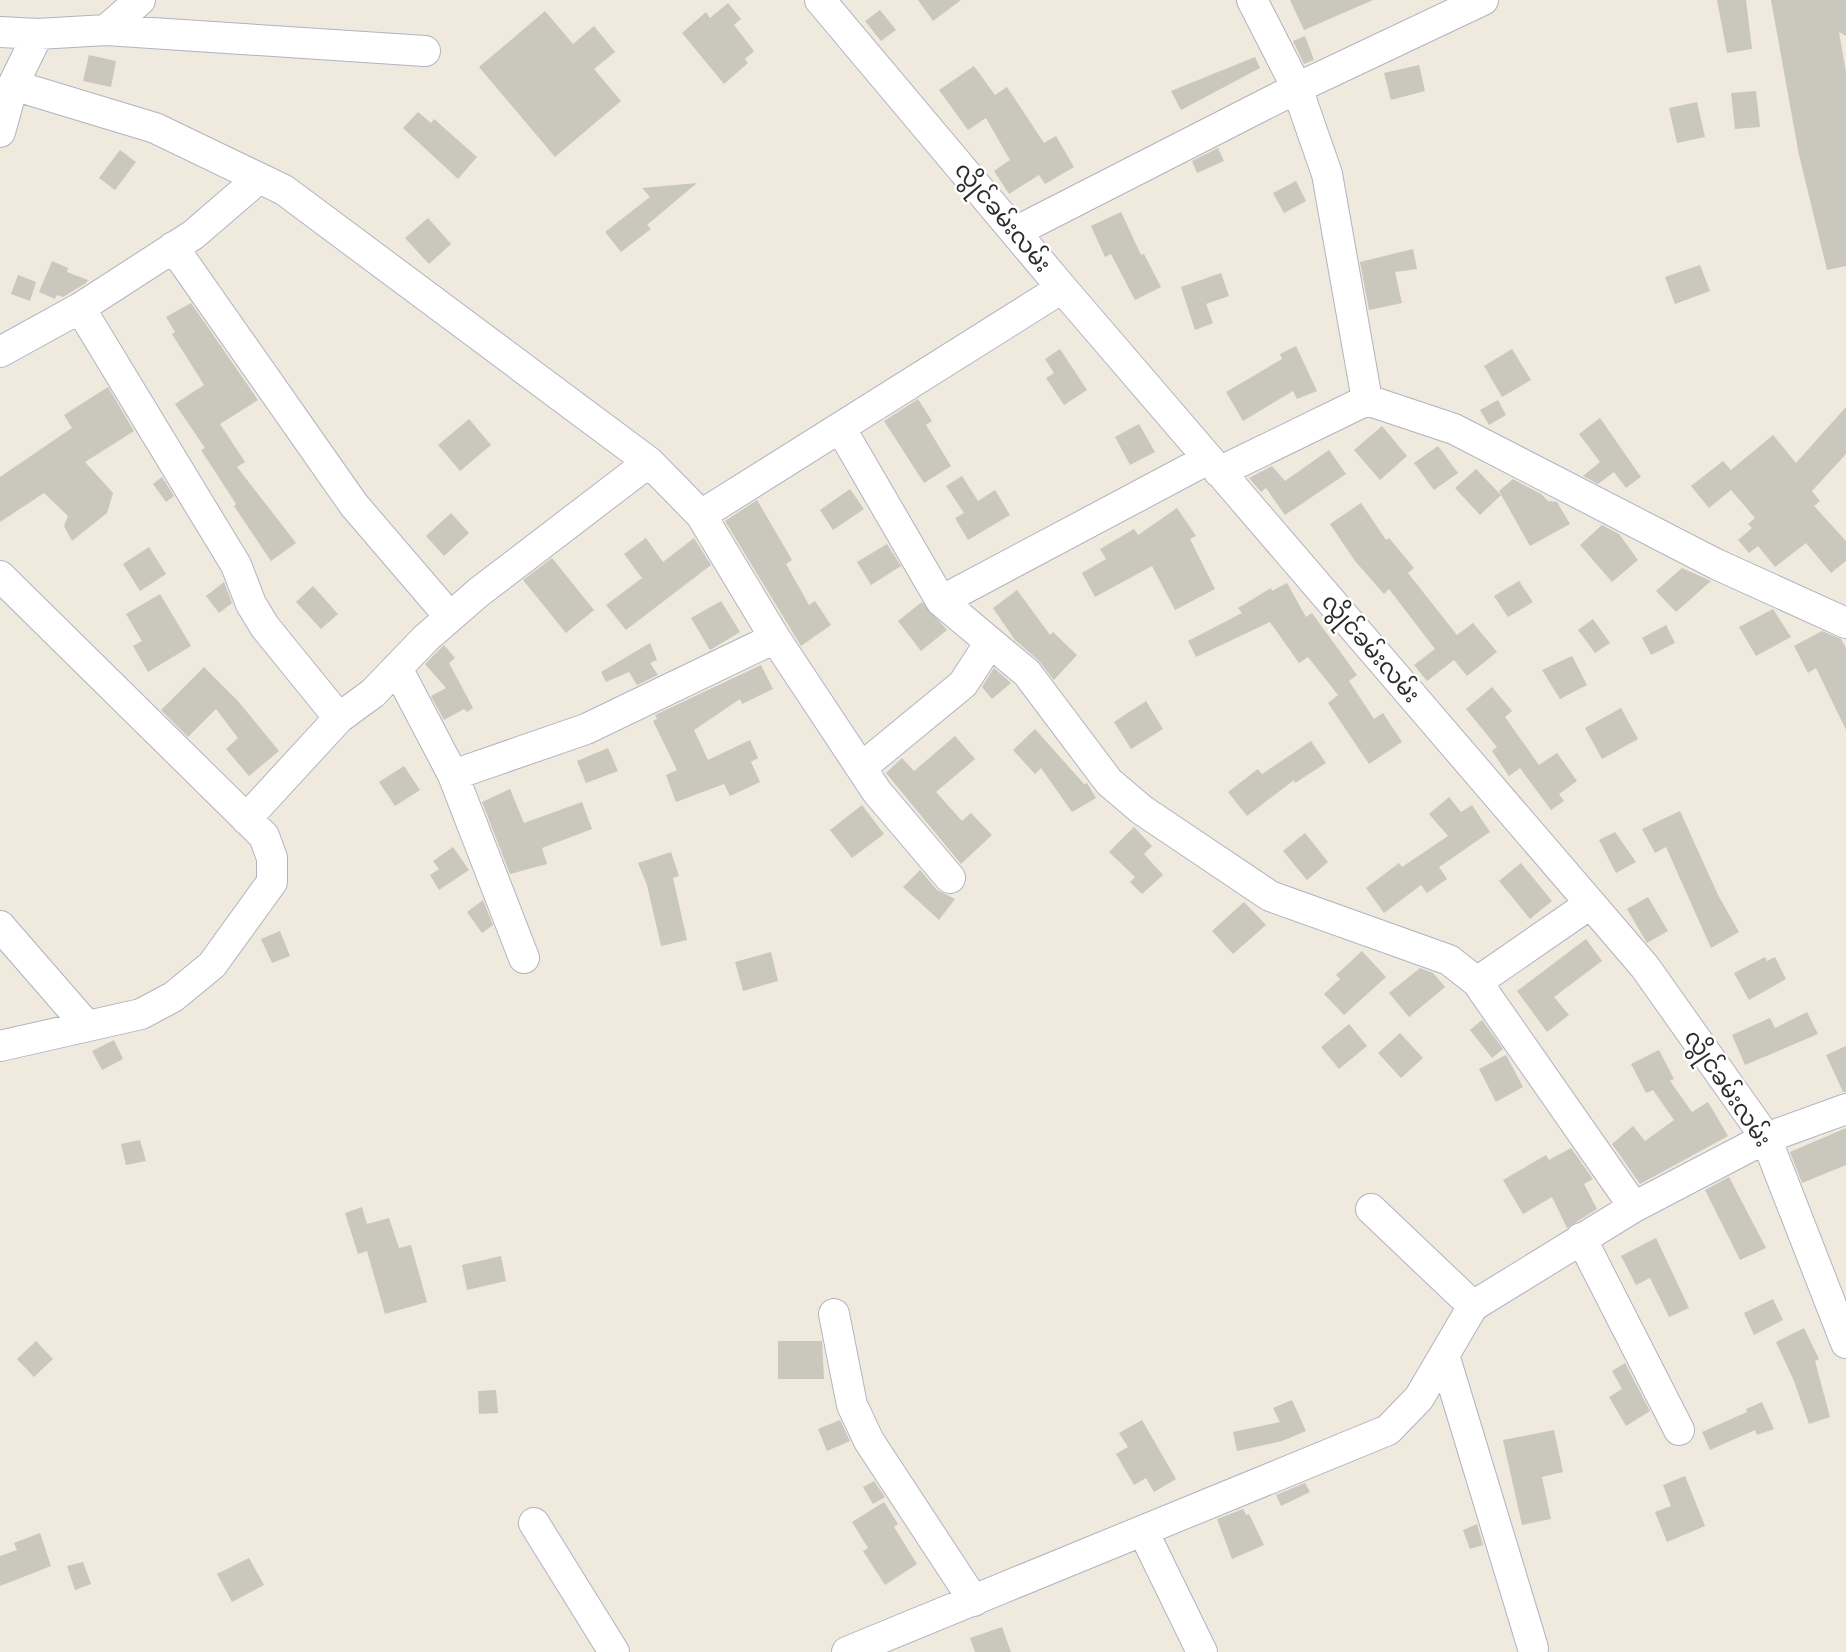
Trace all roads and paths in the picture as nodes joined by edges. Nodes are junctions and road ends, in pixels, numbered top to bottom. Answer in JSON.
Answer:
{"nodes":[{"id":1,"x":140,"y":0,"type":"edge"},
{"id":2,"x":820,"y":0,"type":"edge"},
{"id":3,"x":1252,"y":0,"type":"edge"},
{"id":4,"x":1483,"y":0,"type":"edge"},
{"id":5,"x":106,"y":30,"type":"junction"},
{"id":6,"x":0,"y":32,"type":"edge"},
{"id":7,"x":38,"y":34,"type":"junction"},
{"id":8,"x":425,"y":51,"type":"dead end"},
{"id":9,"x":13,"y":85,"type":"junction"},
{"id":10,"x":1297,"y":89,"type":"junction"},
{"id":11,"x":0,"y":132,"type":"edge"},
{"id":12,"x":258,"y":178,"type":"junction"},
{"id":13,"x":1015,"y":232,"type":"junction"},
{"id":14,"x":173,"y":247,"type":"junction"},
{"id":15,"x":1062,"y":288,"type":"junction"},
{"id":16,"x":80,"y":308,"type":"junction"},
{"id":17,"x":0,"y":352,"type":"edge"},
{"id":18,"x":1367,"y":400,"type":"junction"},
{"id":19,"x":841,"y":429,"type":"junction"},
{"id":20,"x":649,"y":462,"type":"junction"},
{"id":21,"x":1214,"y":465,"type":"junction"},
{"id":22,"x":701,"y":515,"type":"junction"},
{"id":23,"x":0,"y":576,"type":"edge"},
{"id":24,"x":941,"y":601,"type":"junction"},
{"id":25,"x":450,"y":617,"type":"junction"},
{"id":26,"x":1846,"y":623,"type":"edge"},
{"id":27,"x":775,"y":638,"type":"junction"},
{"id":28,"x":989,"y":644,"type":"junction"},
{"id":29,"x":397,"y":668,"type":"junction"},
{"id":30,"x":339,"y":718,"type":"junction"},
{"id":31,"x":862,"y":766,"type":"junction"},
{"id":32,"x":453,"y":775,"type":"junction"},
{"id":33,"x":246,"y":819,"type":"junction"},
{"id":34,"x":950,"y":878,"type":"dead end"},
{"id":35,"x":1590,"y":904,"type":"junction"},
{"id":36,"x":0,"y":926,"type":"edge"},
{"id":37,"x":524,"y":958,"type":"dead end"},
{"id":38,"x":1477,"y":982,"type":"junction"},
{"id":39,"x":88,"y":1026,"type":"junction"},
{"id":40,"x":0,"y":1046,"type":"edge"},
{"id":41,"x":1846,"y":1108,"type":"edge"},
{"id":42,"x":1766,"y":1138,"type":"junction"},
{"id":43,"x":1634,"y":1207,"type":"junction"},
{"id":44,"x":1371,"y":1209,"type":"dead end"},
{"id":45,"x":1581,"y":1238,"type":"junction"},
{"id":46,"x":1474,"y":1306,"type":"junction"},
{"id":47,"x":834,"y":1314,"type":"dead end"},
{"id":48,"x":1846,"y":1343,"type":"edge"},
{"id":49,"x":1445,"y":1358,"type":"junction"},
{"id":50,"x":1679,"y":1430,"type":"dead end"},
{"id":51,"x":534,"y":1523,"type":"dead end"},
{"id":52,"x":1143,"y":1531,"type":"junction"},
{"id":53,"x":974,"y":1601,"type":"junction"},
{"id":54,"x":1534,"y":1648,"type":"dead end"},
{"id":55,"x":614,"y":1652,"type":"edge"},
{"id":56,"x":846,"y":1652,"type":"edge"},
{"id":57,"x":1202,"y":1652,"type":"edge"}],
"edges":[{"from":1,"to":5,"type":"street"},
{"from":2,"to":13,"type":"street","name":"လွိုင်ခမ်းလမ်း"},
{"from":3,"to":10,"type":"street"},
{"from":4,"to":10,"type":"street"},
{"from":5,"to":7,"type":"street"},
{"from":5,"to":8,"type":"street"},
{"from":6,"to":7,"type":"street"},
{"from":7,"to":9,"type":"street"},
{"from":9,"to":11,"type":"street"},
{"from":9,"to":12,"type":"street"},
{"from":10,"to":13,"type":"street"},
{"from":10,"to":18,"type":"street"},
{"from":12,"to":14,"type":"street"},
{"from":12,"to":20,"type":"street"},
{"from":13,"to":15,"type":"street","name":"လွိုင်ခမ်းလမ်း"},
{"from":14,"to":16,"type":"street"},
{"from":14,"to":25,"type":"street"},
{"from":15,"to":19,"type":"street"},
{"from":15,"to":21,"type":"street","name":"လွိုင်ခမ်းလမ်း"},
{"from":16,"to":17,"type":"street"},
{"from":16,"to":30,"type":"street"},
{"from":18,"to":21,"type":"street"},
{"from":18,"to":26,"type":"street"},
{"from":19,"to":22,"type":"street"},
{"from":19,"to":24,"type":"street"},
{"from":20,"to":22,"type":"street"},
{"from":20,"to":25,"type":"street"},
{"from":21,"to":24,"type":"street"},
{"from":21,"to":35,"type":"street","name":"လွိုင်ခမ်းလမ်း"},
{"from":22,"to":27,"type":"street"},
{"from":23,"to":33,"type":"street"},
{"from":24,"to":28,"type":"street"},
{"from":25,"to":29,"type":"street"},
{"from":27,"to":31,"type":"street"},
{"from":27,"to":32,"type":"street"},
{"from":28,"to":31,"type":"street"},
{"from":28,"to":38,"type":"street"},
{"from":29,"to":30,"type":"street"},
{"from":29,"to":32,"type":"street"},
{"from":30,"to":33,"type":"street"},
{"from":31,"to":34,"type":"street"},
{"from":32,"to":37,"type":"street"},
{"from":33,"to":39,"type":"street"},
{"from":35,"to":38,"type":"street"},
{"from":35,"to":42,"type":"street","name":"လွိုင်ခမ်းလမ်း"},
{"from":36,"to":39,"type":"street"},
{"from":38,"to":43,"type":"street"},
{"from":39,"to":40,"type":"street"},
{"from":41,"to":42,"type":"street"},
{"from":42,"to":43,"type":"street"},
{"from":42,"to":48,"type":"street","name":"လွိုင်ခမ်းလမ်း"},
{"from":43,"to":45,"type":"street"},
{"from":44,"to":46,"type":"street"},
{"from":45,"to":46,"type":"street"},
{"from":45,"to":50,"type":"street"},
{"from":46,"to":49,"type":"street"},
{"from":47,"to":53,"type":"street"},
{"from":49,"to":52,"type":"street"},
{"from":49,"to":54,"type":"street"},
{"from":51,"to":55,"type":"street"},
{"from":52,"to":53,"type":"street"},
{"from":52,"to":57,"type":"street"},
{"from":53,"to":56,"type":"street"}]}
